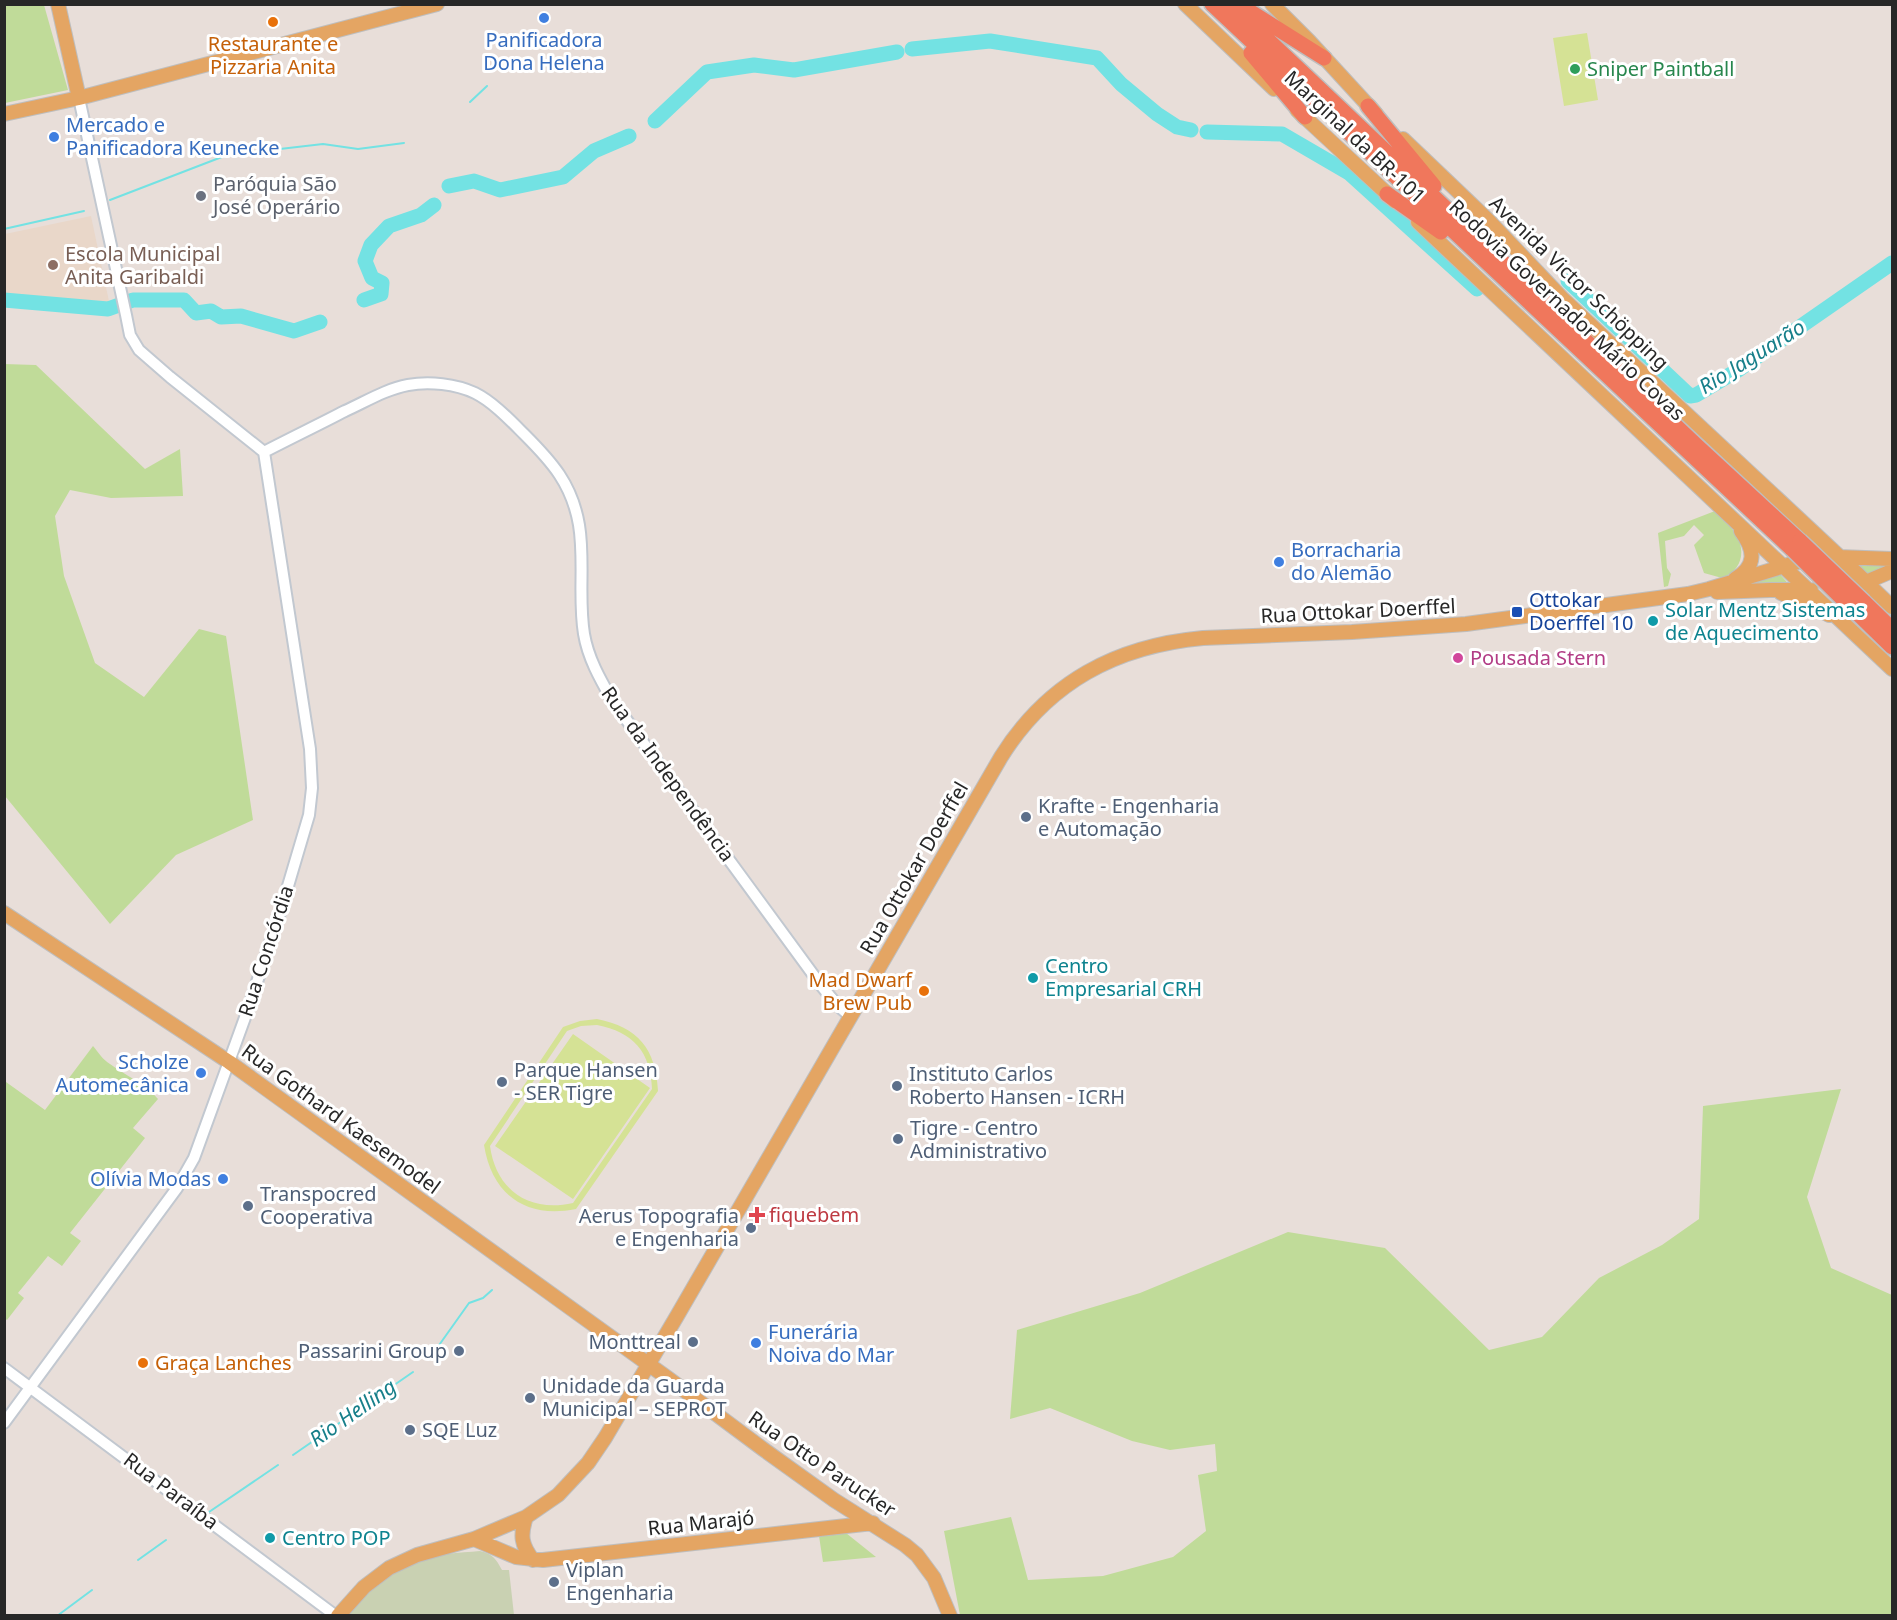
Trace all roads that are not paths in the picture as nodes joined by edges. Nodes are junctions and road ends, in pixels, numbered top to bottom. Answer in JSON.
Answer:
{"nodes":[{"id":1,"x":58,"y":4,"type":"edge"},
{"id":2,"x":437,"y":4,"type":"edge"},
{"id":3,"x":1185,"y":4,"type":"edge"},
{"id":4,"x":1211,"y":4,"type":"edge"},
{"id":5,"x":1230,"y":4,"type":"edge"},
{"id":6,"x":1239,"y":4,"type":"edge"},
{"id":7,"x":1272,"y":4,"type":"edge"},
{"id":8,"x":1324,"y":58,"type":"junction"},
{"id":9,"x":79,"y":98,"type":"junction"},
{"id":10,"x":1368,"y":106,"type":"junction"},
{"id":11,"x":4,"y":114,"type":"edge"},
{"id":12,"x":1305,"y":117,"type":"junction"},
{"id":13,"x":1388,"y":194,"type":"junction"},
{"id":14,"x":1476,"y":237,"type":"junction"},
{"id":15,"x":1490,"y":267,"type":"junction"},
{"id":16,"x":264,"y":452,"type":"junction"},
{"id":17,"x":1714,"y":500,"type":"junction"},
{"id":18,"x":1813,"y":532,"type":"junction"},
{"id":19,"x":1796,"y":545,"type":"junction"},
{"id":20,"x":1834,"y":556,"type":"junction"},
{"id":21,"x":1809,"y":559,"type":"junction"},
{"id":22,"x":1785,"y":567,"type":"junction"},
{"id":23,"x":1851,"y":567,"type":"junction"},
{"id":24,"x":1887,"y":567,"type":"edge"},
{"id":25,"x":1867,"y":583,"type":"junction"},
{"id":26,"x":1727,"y":584,"type":"junction"},
{"id":27,"x":1845,"y":589,"type":"junction"},
{"id":28,"x":1770,"y":590,"type":"junction"},
{"id":29,"x":1808,"y":590,"type":"junction"},
{"id":30,"x":1688,"y":594,"type":"junction"},
{"id":31,"x":1859,"y":606,"type":"junction"},
{"id":32,"x":1893,"y":608,"type":"edge"},
{"id":33,"x":1845,"y":624,"type":"junction"},
{"id":34,"x":1893,"y":629,"type":"edge"},
{"id":35,"x":1893,"y":646,"type":"edge"},
{"id":36,"x":1893,"y":669,"type":"edge"},
{"id":37,"x":4,"y":913,"type":"edge"},
{"id":38,"x":850,"y":1016,"type":"junction"},
{"id":39,"x":229,"y":1062,"type":"junction"},
{"id":40,"x":662,"y":1341,"type":"junction"},
{"id":41,"x":649,"y":1365,"type":"junction"},
{"id":42,"x":4,"y":1368,"type":"edge"},
{"id":43,"x":669,"y":1379,"type":"junction"},
{"id":44,"x":31,"y":1387,"type":"junction"},
{"id":45,"x":4,"y":1423,"type":"edge"},
{"id":46,"x":834,"y":1500,"type":"junction"},
{"id":47,"x":526,"y":1517,"type":"junction"},
{"id":48,"x":873,"y":1523,"type":"junction"},
{"id":49,"x":829,"y":1528,"type":"junction"},
{"id":50,"x":474,"y":1539,"type":"junction"},
{"id":51,"x":533,"y":1560,"type":"junction"},
{"id":52,"x":337,"y":1616,"type":"edge"},
{"id":53,"x":950,"y":1616,"type":"edge"}],
"edges":[{"from":1,"to":9,"type":"main road"},
{"from":2,"to":9,"type":"main road"},
{"from":3,"to":12,"type":"main road","name":"Marginal da BR-101"},
{"from":4,"to":12,"type":"highway"},
{"from":4,"to":15,"type":"highway","name":"Rodovia Governador Mário Covas"},
{"from":5,"to":14,"type":"highway","name":"Rodovia Governador Mário Covas"},
{"from":6,"to":8,"type":"highway"},
{"from":7,"to":8,"type":"main road","name":"Avenida Victor Schöpping"},
{"from":8,"to":10,"type":"main road","name":"Avenida Victor Schöpping"},
{"from":9,"to":11,"type":"main road"},
{"from":9,"to":16,"type":"street"},
{"from":10,"to":14,"type":"highway"},
{"from":10,"to":18,"type":"main road","name":"Avenida Victor Schöpping"},
{"from":12,"to":13,"type":"main road","name":"Marginal da BR-101"},
{"from":13,"to":15,"type":"highway"},
{"from":13,"to":17,"type":"main road","name":"Marginal da BR-101"},
{"from":14,"to":19,"type":"highway","name":"Rodovia Governador Mário Covas"},
{"from":15,"to":19,"type":"highway","name":"Rodovia Governador Mário Covas"},
{"from":16,"to":38,"type":"street","name":"Rua da Independência"},
{"from":16,"to":39,"type":"street","name":"Rua Concórdia"},
{"from":17,"to":22,"type":"main road","name":"Marginal da BR-101"},
{"from":17,"to":26,"type":"main road"},
{"from":18,"to":20,"type":"main road","name":"Avenida Victor Schöpping"},
{"from":18,"to":24,"type":"main road"},
{"from":19,"to":31,"type":"highway","name":"Rodovia Governador Mário Covas","bridge":true},
{"from":20,"to":21,"type":"main road"},
{"from":20,"to":23,"type":"main road","name":"Avenida Victor Schöpping"},
{"from":20,"to":24,"type":"main road"},
{"from":21,"to":22,"type":"main road","name":"Rua Ottokar Doerffel"},
{"from":21,"to":29,"type":"main road"},
{"from":22,"to":26,"type":"main road","name":"Rua Ottokar Doerffel"},
{"from":22,"to":29,"type":"main road","name":"Marginal da BR-101"},
{"from":23,"to":25,"type":"main road","name":"Avenida Victor Schöpping"},
{"from":23,"to":27,"type":"main road"},
{"from":24,"to":25,"type":"main road"},
{"from":25,"to":27,"type":"main road"},
{"from":25,"to":32,"type":"main road","name":"Avenida Victor Schöpping"},
{"from":26,"to":30,"type":"main road","name":"Rua Ottokar Doerffel"},
{"from":27,"to":29,"type":"main road"},
{"from":28,"to":29,"type":"main road","name":"Rua Ottokar Doerffel"},
{"from":28,"to":30,"type":"main road","name":"Rua Ottokar Doerffel"},
{"from":28,"to":33,"type":"main road"},
{"from":29,"to":33,"type":"main road","name":"Marginal da BR-101"},
{"from":30,"to":38,"type":"main road","name":"Rua Ottokar Doerffel"},
{"from":31,"to":34,"type":"highway","name":"Rodovia Governador Mário Covas"},
{"from":31,"to":35,"type":"highway","name":"Rodovia Governador Mário Covas"},
{"from":33,"to":36,"type":"main road","name":"Marginal da BR-101"},
{"from":37,"to":39,"type":"main road","name":"Rua Gothard Kaesemodel"},
{"from":38,"to":40,"type":"main road","name":"Rua Ottokar Doerffel"},
{"from":39,"to":41,"type":"main road","name":"Rua Gothard Kaesemodel"},
{"from":39,"to":44,"type":"street","name":"Rua Concórdia"},
{"from":40,"to":41,"type":"main road","name":"Rua Ottokar Doerffel"},
{"from":40,"to":43,"type":"main road"},
{"from":41,"to":43,"type":"main road","name":"Rua Otto Parucker"},
{"from":41,"to":47,"type":"main road","name":"Rua Ottokar Doerffel"},
{"from":42,"to":44,"type":"street","name":"Rua Paraíba"},
{"from":43,"to":46,"type":"main road","name":"Rua Otto Parucker"},
{"from":44,"to":45,"type":"street","name":"Rua Concórdia"},
{"from":44,"to":52,"type":"street","name":"Rua Paraíba"},
{"from":46,"to":48,"type":"main road","name":"Rua Otto Parucker"},
{"from":46,"to":49,"type":"main road"},
{"from":47,"to":50,"type":"main road","name":"Rua Ottokar Doerffel"},
{"from":47,"to":51,"type":"main road"},
{"from":48,"to":49,"type":"main road","name":"Rua Marajó"},
{"from":48,"to":53,"type":"main road","name":"Rua Otto Parucker"},
{"from":49,"to":51,"type":"main road","name":"Rua Marajó"},
{"from":50,"to":51,"type":"main road","name":"Rua Marajó"},
{"from":50,"to":52,"type":"main road","name":"Rua Ottokar Doerffel"}]}
